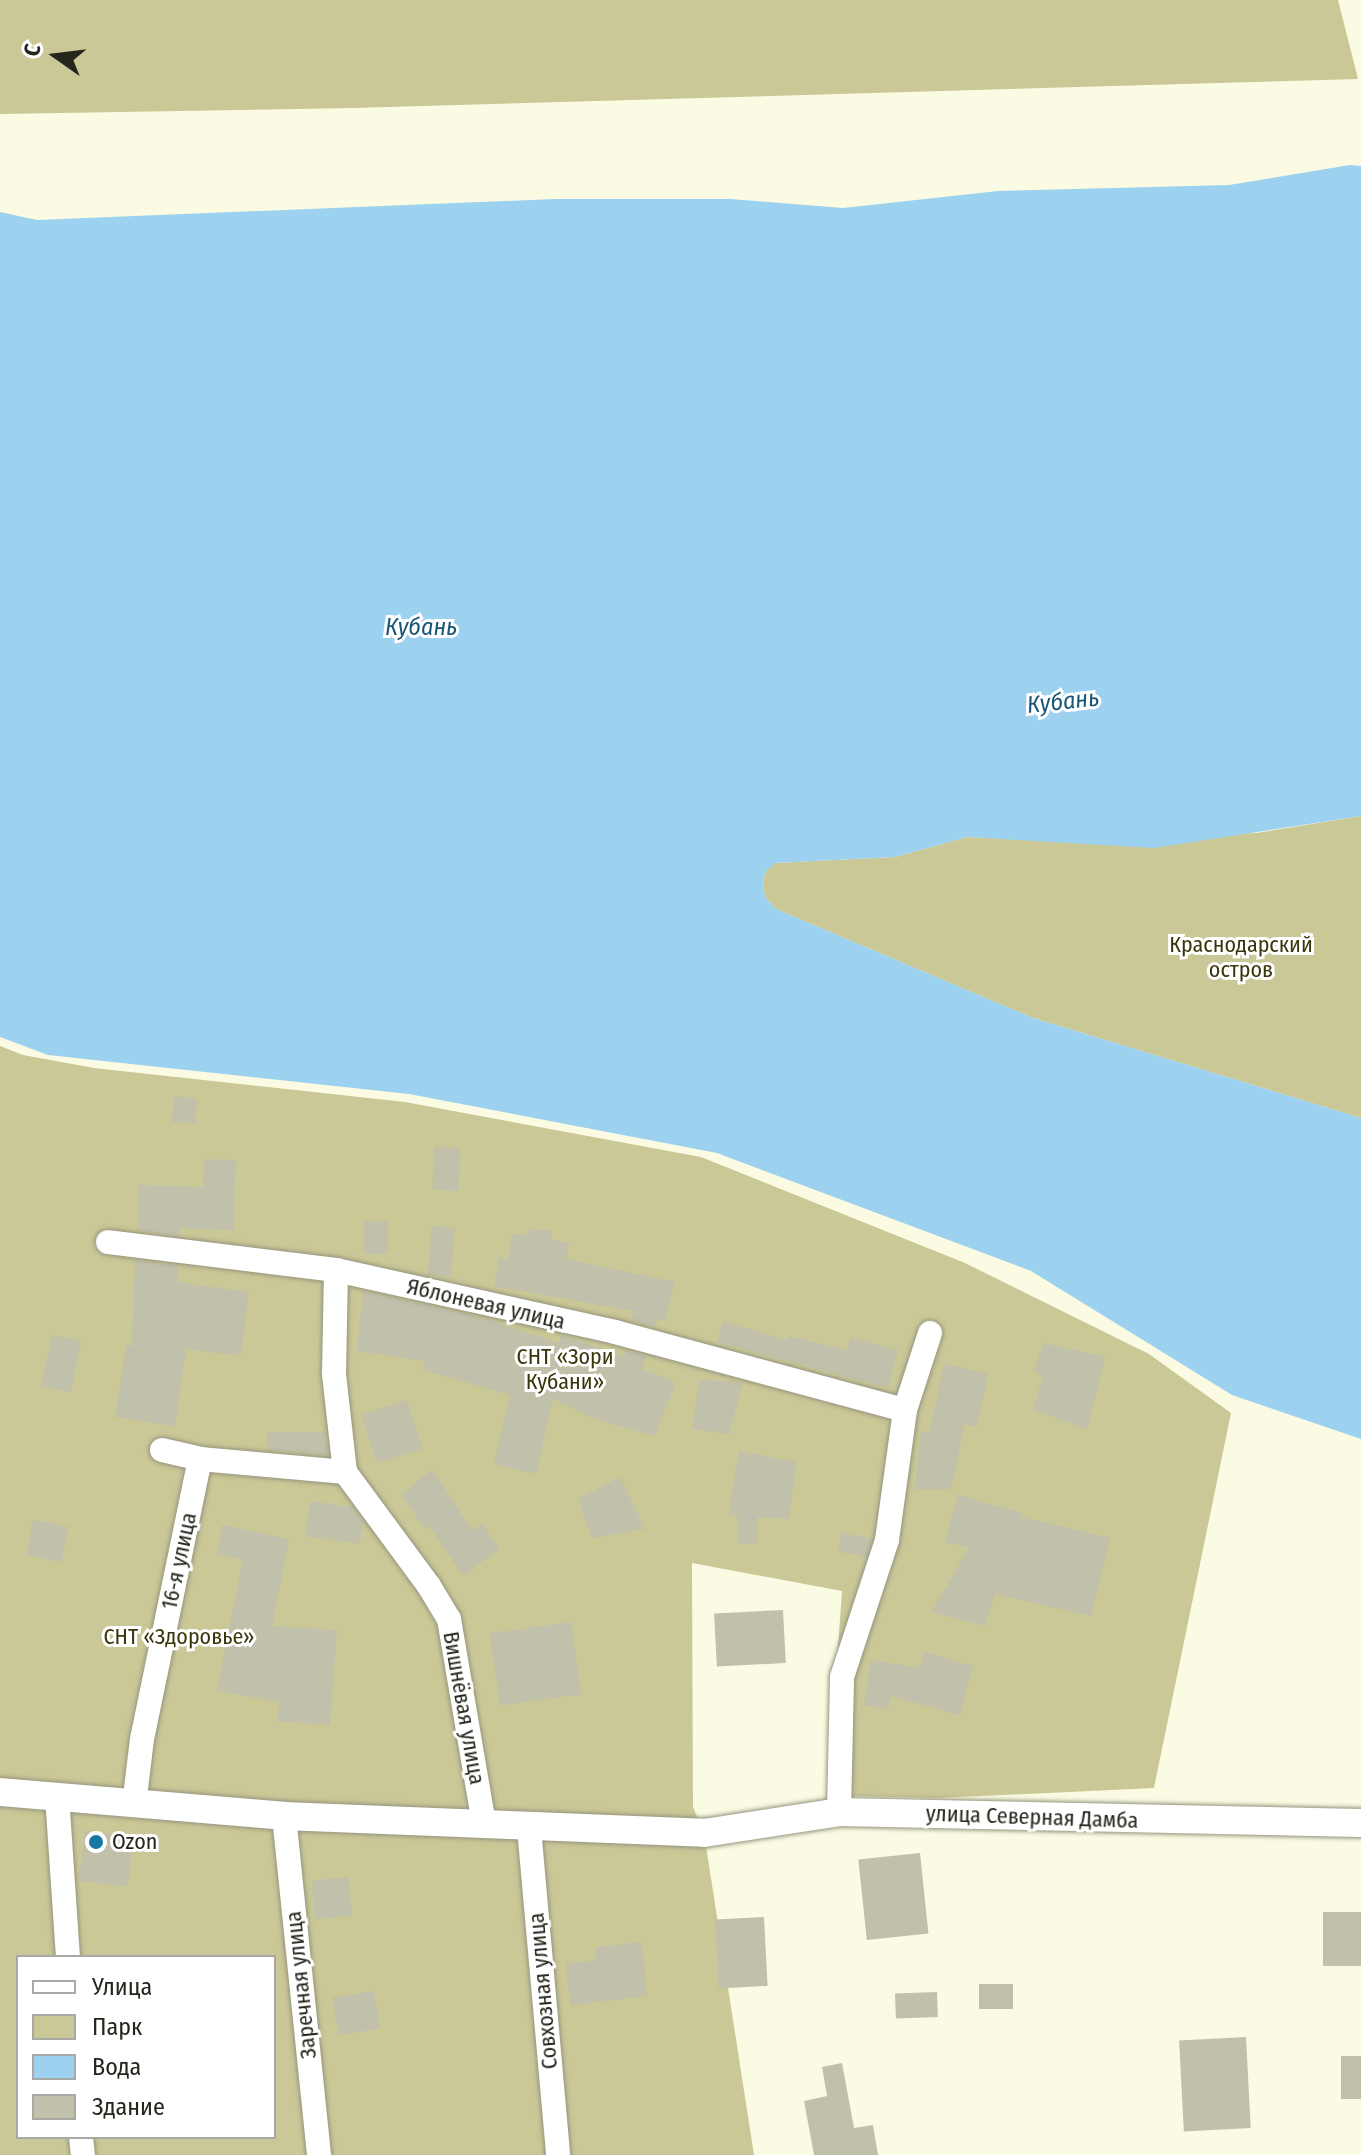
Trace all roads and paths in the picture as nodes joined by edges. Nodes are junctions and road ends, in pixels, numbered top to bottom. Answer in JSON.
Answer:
{"nodes":[{"id":1,"x":108,"y":1242,"type":"dead end"},
{"id":2,"x":336,"y":1270,"type":"junction"},
{"id":3,"x":930,"y":1333,"type":"dead end"},
{"id":4,"x":905,"y":1410,"type":"junction"},
{"id":5,"x":162,"y":1450,"type":"dead end"},
{"id":6,"x":200,"y":1459,"type":"junction"},
{"id":7,"x":345,"y":1472,"type":"junction"},
{"id":8,"x":0,"y":1792,"type":"edge"},
{"id":9,"x":57,"y":1796,"type":"junction"},
{"id":10,"x":134,"y":1805,"type":"junction"},
{"id":11,"x":839,"y":1812,"type":"junction"},
{"id":12,"x":284,"y":1816,"type":"junction"},
{"id":13,"x":1361,"y":1823,"type":"edge"},
{"id":14,"x":484,"y":1824,"type":"junction"},
{"id":15,"x":529,"y":1828,"type":"junction"},
{"id":16,"x":68,"y":1955,"type":"edge"},
{"id":17,"x":319,"y":2155,"type":"edge"},
{"id":18,"x":558,"y":2155,"type":"edge"}],
"edges":[{"from":1,"to":2,"type":"street","name":"Яблоневая улица"},
{"from":2,"to":4,"type":"street","name":"Яблоневая улица"},
{"from":2,"to":7,"type":"street"},
{"from":3,"to":4,"type":"street"},
{"from":4,"to":11,"type":"street"},
{"from":5,"to":6,"type":"street"},
{"from":6,"to":7,"type":"street"},
{"from":6,"to":10,"type":"street","name":"16-я улица"},
{"from":7,"to":14,"type":"street","name":"Вишнёвая улица"},
{"from":8,"to":9,"type":"street","name":"улица Северная Дамба"},
{"from":9,"to":10,"type":"street","name":"улица Северная Дамба"},
{"from":9,"to":16,"type":"street"},
{"from":10,"to":12,"type":"street","name":"улица Северная Дамба"},
{"from":11,"to":13,"type":"street","name":"улица Северная Дамба"},
{"from":11,"to":15,"type":"street","name":"улица Северная Дамба"},
{"from":12,"to":14,"type":"street","name":"улица Северная Дамба"},
{"from":12,"to":17,"type":"street","name":"Заречная улица"},
{"from":14,"to":15,"type":"street","name":"улица Северная Дамба"},
{"from":15,"to":18,"type":"street","name":"Совхозная улица"}]}
